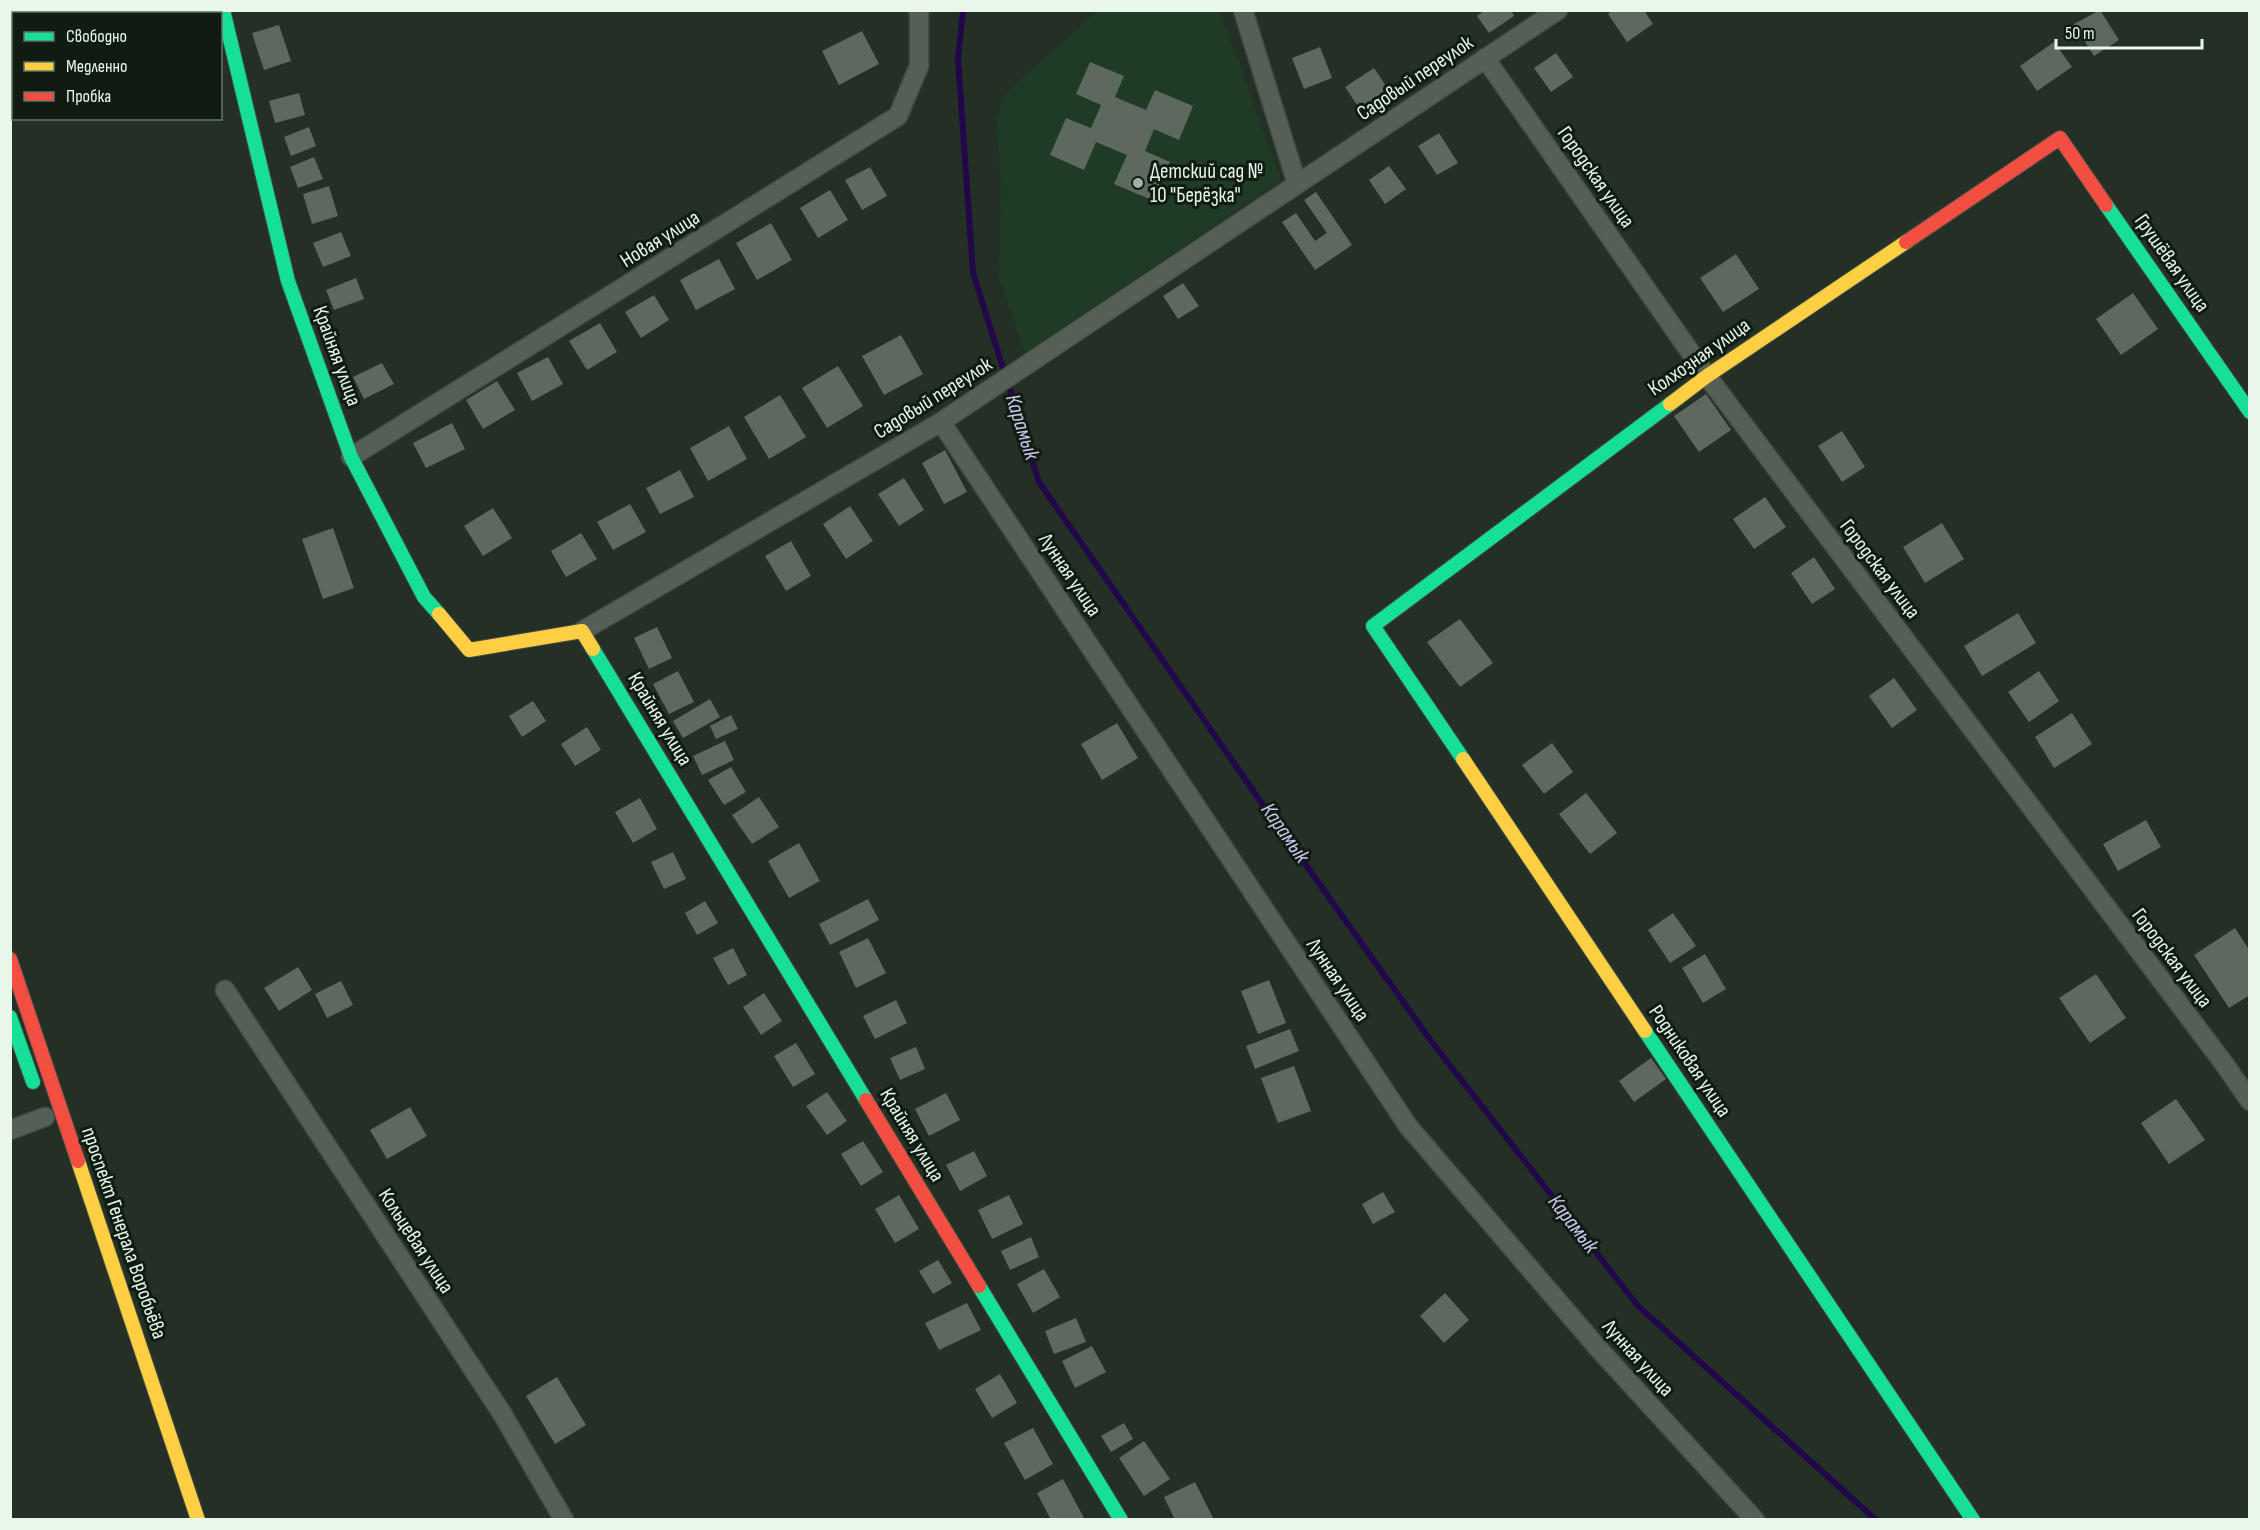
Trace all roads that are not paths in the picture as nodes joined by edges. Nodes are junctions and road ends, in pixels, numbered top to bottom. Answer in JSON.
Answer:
{"nodes":[{"id":1,"x":224,"y":10,"type":"edge"},
{"id":2,"x":918,"y":10,"type":"edge"},
{"id":3,"x":1243,"y":10,"type":"edge"},
{"id":4,"x":1558,"y":10,"type":"edge"},
{"id":5,"x":1485,"y":58,"type":"junction"},
{"id":6,"x":2060,"y":138,"type":"joint"},
{"id":7,"x":1297,"y":184,"type":"junction"},
{"id":8,"x":1707,"y":376,"type":"junction"},
{"id":9,"x":2250,"y":412,"type":"edge"},
{"id":10,"x":941,"y":422,"type":"junction"},
{"id":11,"x":351,"y":457,"type":"junction"},
{"id":12,"x":1373,"y":626,"type":"joint"},
{"id":13,"x":582,"y":631,"type":"junction"},
{"id":14,"x":10,"y":959,"type":"edge"},
{"id":15,"x":225,"y":990,"type":"dead end"},
{"id":16,"x":10,"y":1017,"type":"edge"},
{"id":17,"x":2250,"y":1101,"type":"edge"},
{"id":18,"x":43,"y":1111,"type":"joint"},
{"id":19,"x":10,"y":1130,"type":"edge"},
{"id":20,"x":137,"y":1381,"type":"dead end"},
{"id":21,"x":185,"y":1520,"type":"edge"},
{"id":22,"x":198,"y":1520,"type":"edge"},
{"id":23,"x":564,"y":1520,"type":"edge"},
{"id":24,"x":1120,"y":1520,"type":"edge"},
{"id":25,"x":1755,"y":1520,"type":"edge"},
{"id":26,"x":1973,"y":1520,"type":"edge"}],
"edges":[{"from":1,"to":11,"type":"street","name":"Крайняя улица"},
{"from":2,"to":11,"type":"street","name":"Новая улица"},
{"from":3,"to":7,"type":"street"},
{"from":4,"to":5,"type":"street","name":"Садовый переулок"},
{"from":5,"to":7,"type":"street","name":"Садовый переулок"},
{"from":5,"to":8,"type":"street","name":"Городская улица"},
{"from":6,"to":8,"type":"street","name":"Колхозная улица"},
{"from":6,"to":9,"type":"street","name":"Грушёвая улица"},
{"from":7,"to":10,"type":"street","name":"Садовый переулок"},
{"from":8,"to":12,"type":"street","name":"Колхозная улица"},
{"from":8,"to":17,"type":"street","name":"Городская улица"},
{"from":10,"to":13,"type":"street","name":"Садовый переулок"},
{"from":10,"to":25,"type":"street","name":"Лунная улица"},
{"from":11,"to":13,"type":"street","name":"Крайняя улица"},
{"from":12,"to":26,"type":"street","name":"Родниковая улица"},
{"from":13,"to":24,"type":"street","name":"Крайняя улица"},
{"from":14,"to":22,"type":"street","name":"проспект Генерала Воробьёва"},
{"from":15,"to":23,"type":"street","name":"Кольцевая улица"},
{"from":16,"to":18,"type":"street"},
{"from":18,"to":19,"type":"street"},
{"from":20,"to":21,"type":"street"}]}
